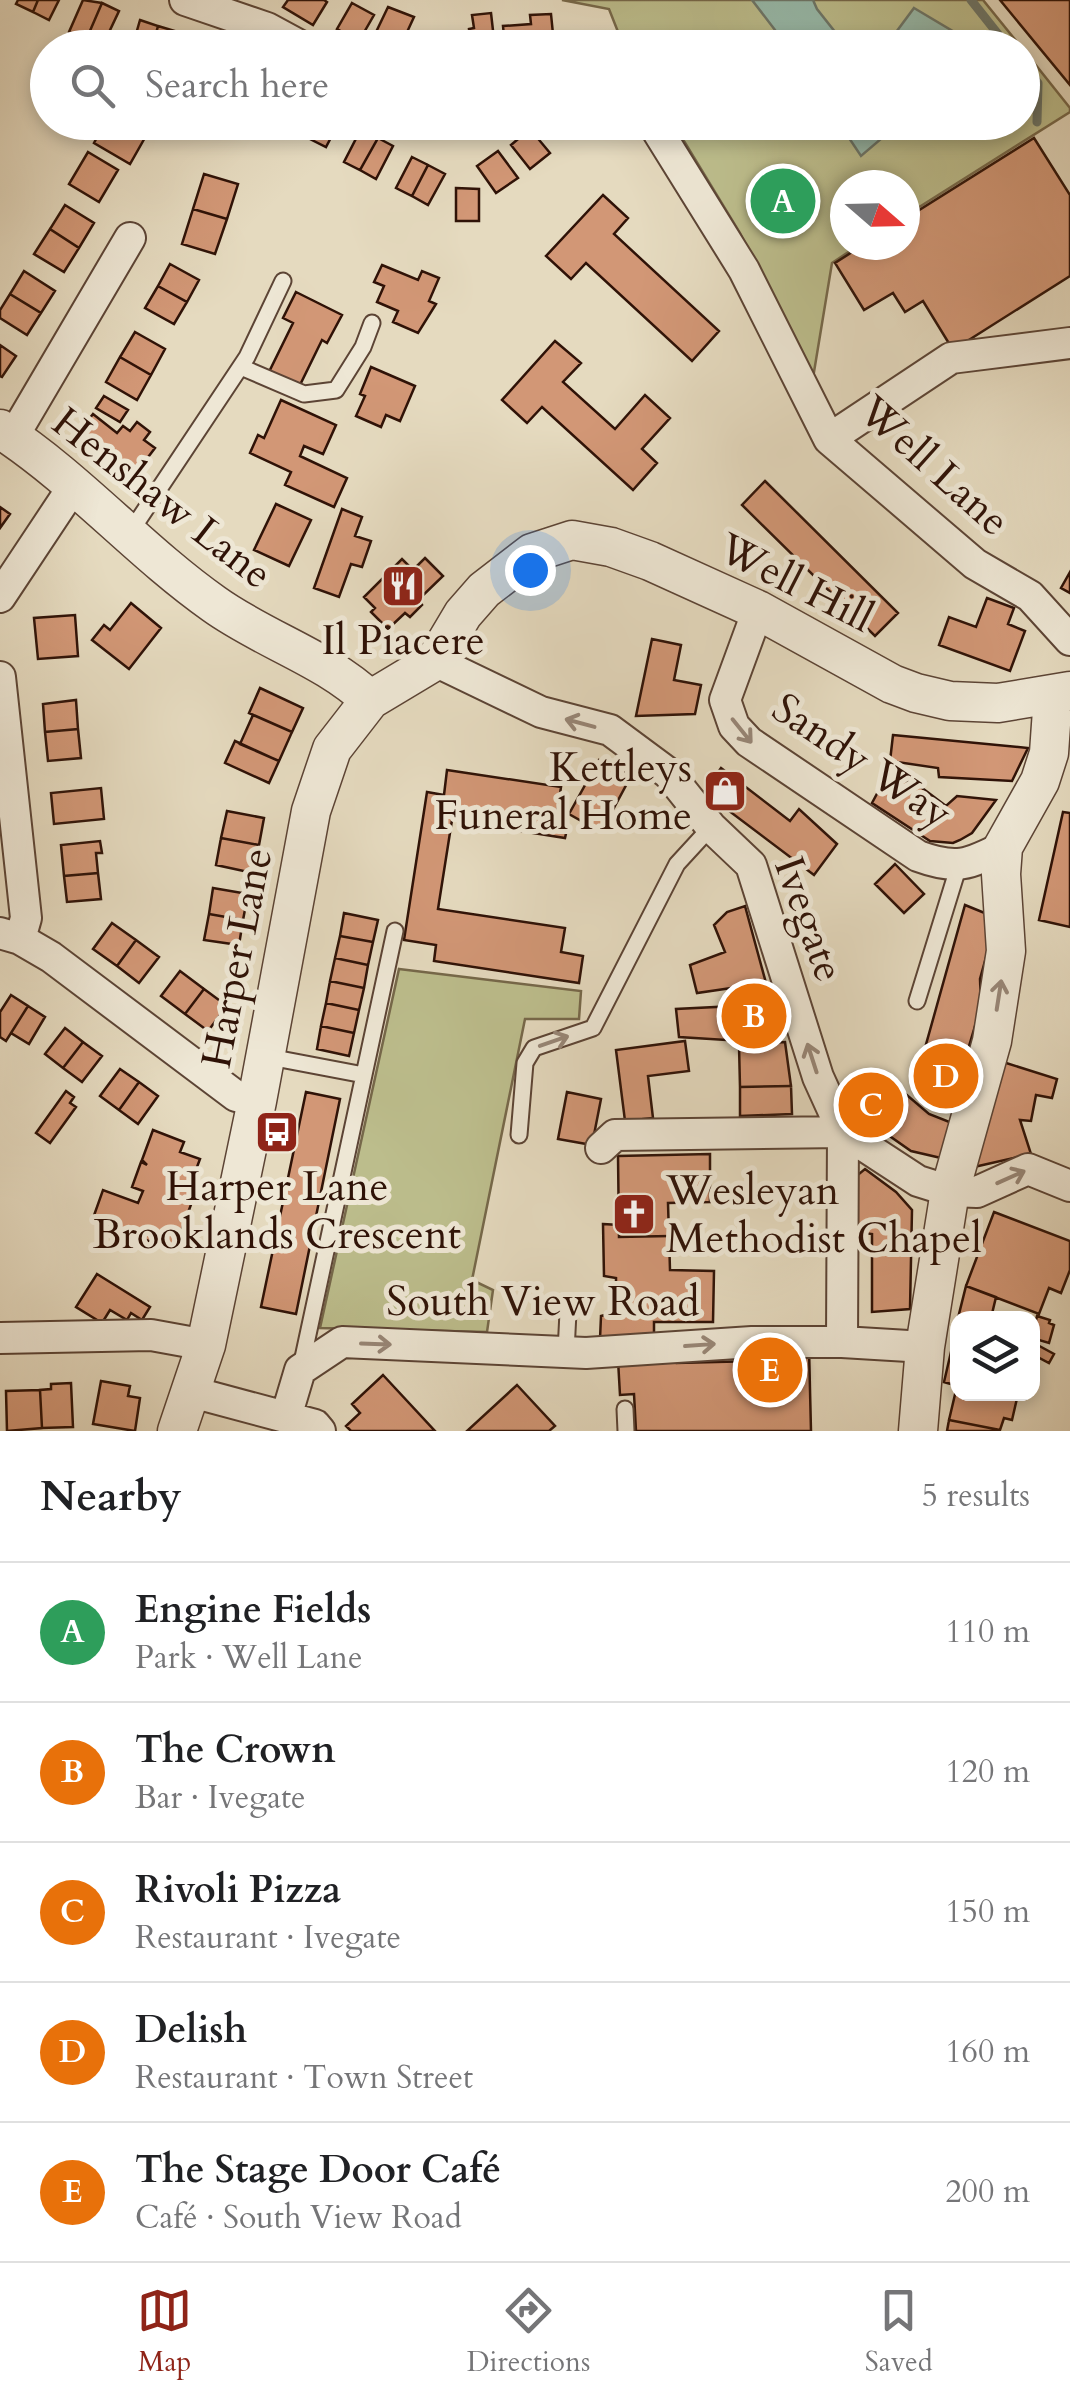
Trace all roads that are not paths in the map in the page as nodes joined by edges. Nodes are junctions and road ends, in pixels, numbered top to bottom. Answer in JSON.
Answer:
{"nodes":[{"id":1,"x":185,"y":0,"type":"edge"},
{"id":2,"x":271,"y":30,"type":"edge"},
{"id":3,"x":663,"y":140,"type":"edge"},
{"id":4,"x":130,"y":238,"type":"dead end"},
{"id":5,"x":283,"y":281,"type":"dead end"},
{"id":6,"x":372,"y":323,"type":"dead end"},
{"id":7,"x":1070,"y":342,"type":"edge"},
{"id":8,"x":241,"y":366,"type":"junction"},
{"id":9,"x":6,"y":433,"type":"edge"},
{"id":10,"x":830,"y":439,"type":"junction"},
{"id":11,"x":74,"y":487,"type":"junction"},
{"id":12,"x":129,"y":534,"type":"junction"},
{"id":13,"x":506,"y":572,"type":"joint"},
{"id":14,"x":0,"y":598,"type":"edge"},
{"id":15,"x":758,"y":610,"type":"junction"},
{"id":16,"x":1070,"y":640,"type":"edge"},
{"id":17,"x":435,"y":661,"type":"junction"},
{"id":18,"x":0,"y":677,"type":"edge"},
{"id":19,"x":1061,"y":693,"type":"edge"},
{"id":20,"x":370,"y":700,"type":"junction"},
{"id":21,"x":711,"y":827,"type":"junction"},
{"id":22,"x":1003,"y":847,"type":"junction"},
{"id":23,"x":959,"y":865,"type":"junction"},
{"id":24,"x":395,"y":931,"type":"dead end"},
{"id":25,"x":10,"y":936,"type":"edge"},
{"id":26,"x":917,"y":1001,"type":"dead end"},
{"id":27,"x":264,"y":1056,"type":"junction"},
{"id":28,"x":364,"y":1076,"type":"junction"},
{"id":29,"x":257,"y":1101,"type":"junction"},
{"id":30,"x":843,"y":1132,"type":"junction"},
{"id":31,"x":519,"y":1135,"type":"dead end"},
{"id":32,"x":601,"y":1148,"type":"dead end"},
{"id":33,"x":1070,"y":1186,"type":"edge"},
{"id":34,"x":950,"y":1191,"type":"junction"},
{"id":35,"x":568,"y":1312,"type":"dead end"},
{"id":36,"x":0,"y":1338,"type":"edge"},
{"id":37,"x":842,"y":1342,"type":"junction"},
{"id":38,"x":206,"y":1346,"type":"junction"},
{"id":39,"x":925,"y":1346,"type":"junction"},
{"id":40,"x":566,"y":1352,"type":"junction"},
{"id":41,"x":300,"y":1370,"type":"junction"},
{"id":42,"x":192,"y":1392,"type":"junction"},
{"id":43,"x":624,"y":1409,"type":"dead end"},
{"id":44,"x":286,"y":1417,"type":"junction"},
{"id":45,"x":177,"y":1431,"type":"edge"},
{"id":46,"x":320,"y":1431,"type":"edge"},
{"id":47,"x":626,"y":1431,"type":"edge"},
{"id":48,"x":918,"y":1431,"type":"edge"}],
"edges":[{"from":1,"to":2,"type":"street"},
{"from":3,"to":10,"type":"street","name":"Well Lane"},
{"from":4,"to":9,"type":"street"},
{"from":5,"to":8,"type":"lane"},
{"from":6,"to":8,"type":"lane"},
{"from":7,"to":10,"type":"street"},
{"from":8,"to":12,"type":"lane"},
{"from":9,"to":11,"type":"street","name":"Henshaw Lane"},
{"from":10,"to":16,"type":"street","name":"Well Lane"},
{"from":11,"to":12,"type":"street","name":"Henshaw Lane"},
{"from":11,"to":14,"type":"street"},
{"from":12,"to":20,"type":"street","name":"Henshaw Lane"},
{"from":13,"to":15,"type":"street","name":"Well Hill"},
{"from":13,"to":17,"type":"street","name":"Harper Lane"},
{"from":15,"to":19,"type":"street","name":"Well Hill"},
{"from":15,"to":23,"type":"street","name":"Sandy Way","one_way":true},
{"from":17,"to":20,"type":"street","name":"Harper Lane"},
{"from":21,"to":17,"type":"street","name":"Ivegate","one_way":true},
{"from":18,"to":25,"type":"street"},
{"from":19,"to":22,"type":"street"},
{"from":20,"to":27,"type":"street","name":"Harper Lane"},
{"from":30,"to":21,"type":"street","name":"Ivegate","one_way":true},
{"from":31,"to":21,"type":"lane","one_way":true},
{"from":22,"to":23,"type":"street","name":"Sandy Way"},
{"from":34,"to":22,"type":"street","one_way":true},
{"from":23,"to":26,"type":"lane"},
{"from":24,"to":28,"type":"lane"},
{"from":25,"to":29,"type":"street"},
{"from":27,"to":28,"type":"lane"},
{"from":27,"to":29,"type":"street","name":"Harper Lane"},
{"from":28,"to":41,"type":"lane"},
{"from":29,"to":38,"type":"street","name":"Harper Lane"},
{"from":30,"to":32,"type":"street"},
{"from":30,"to":34,"type":"street"},
{"from":30,"to":37,"type":"street"},
{"from":34,"to":33,"type":"street","one_way":true},
{"from":34,"to":39,"type":"street"},
{"from":35,"to":40,"type":"lane"},
{"from":36,"to":38,"type":"street"},
{"from":37,"to":39,"type":"street","name":"South View Road"},
{"from":40,"to":37,"type":"street","name":"South View Road","one_way":true},
{"from":38,"to":42,"type":"street","name":"Harper Lane"},
{"from":39,"to":48,"type":"street"},
{"from":41,"to":40,"type":"street","name":"South View Road","one_way":true},
{"from":41,"to":44,"type":"street"},
{"from":42,"to":44,"type":"street"},
{"from":42,"to":45,"type":"street","name":"Harper Lane"},
{"from":43,"to":47,"type":"lane"},
{"from":44,"to":46,"type":"street"}]}
